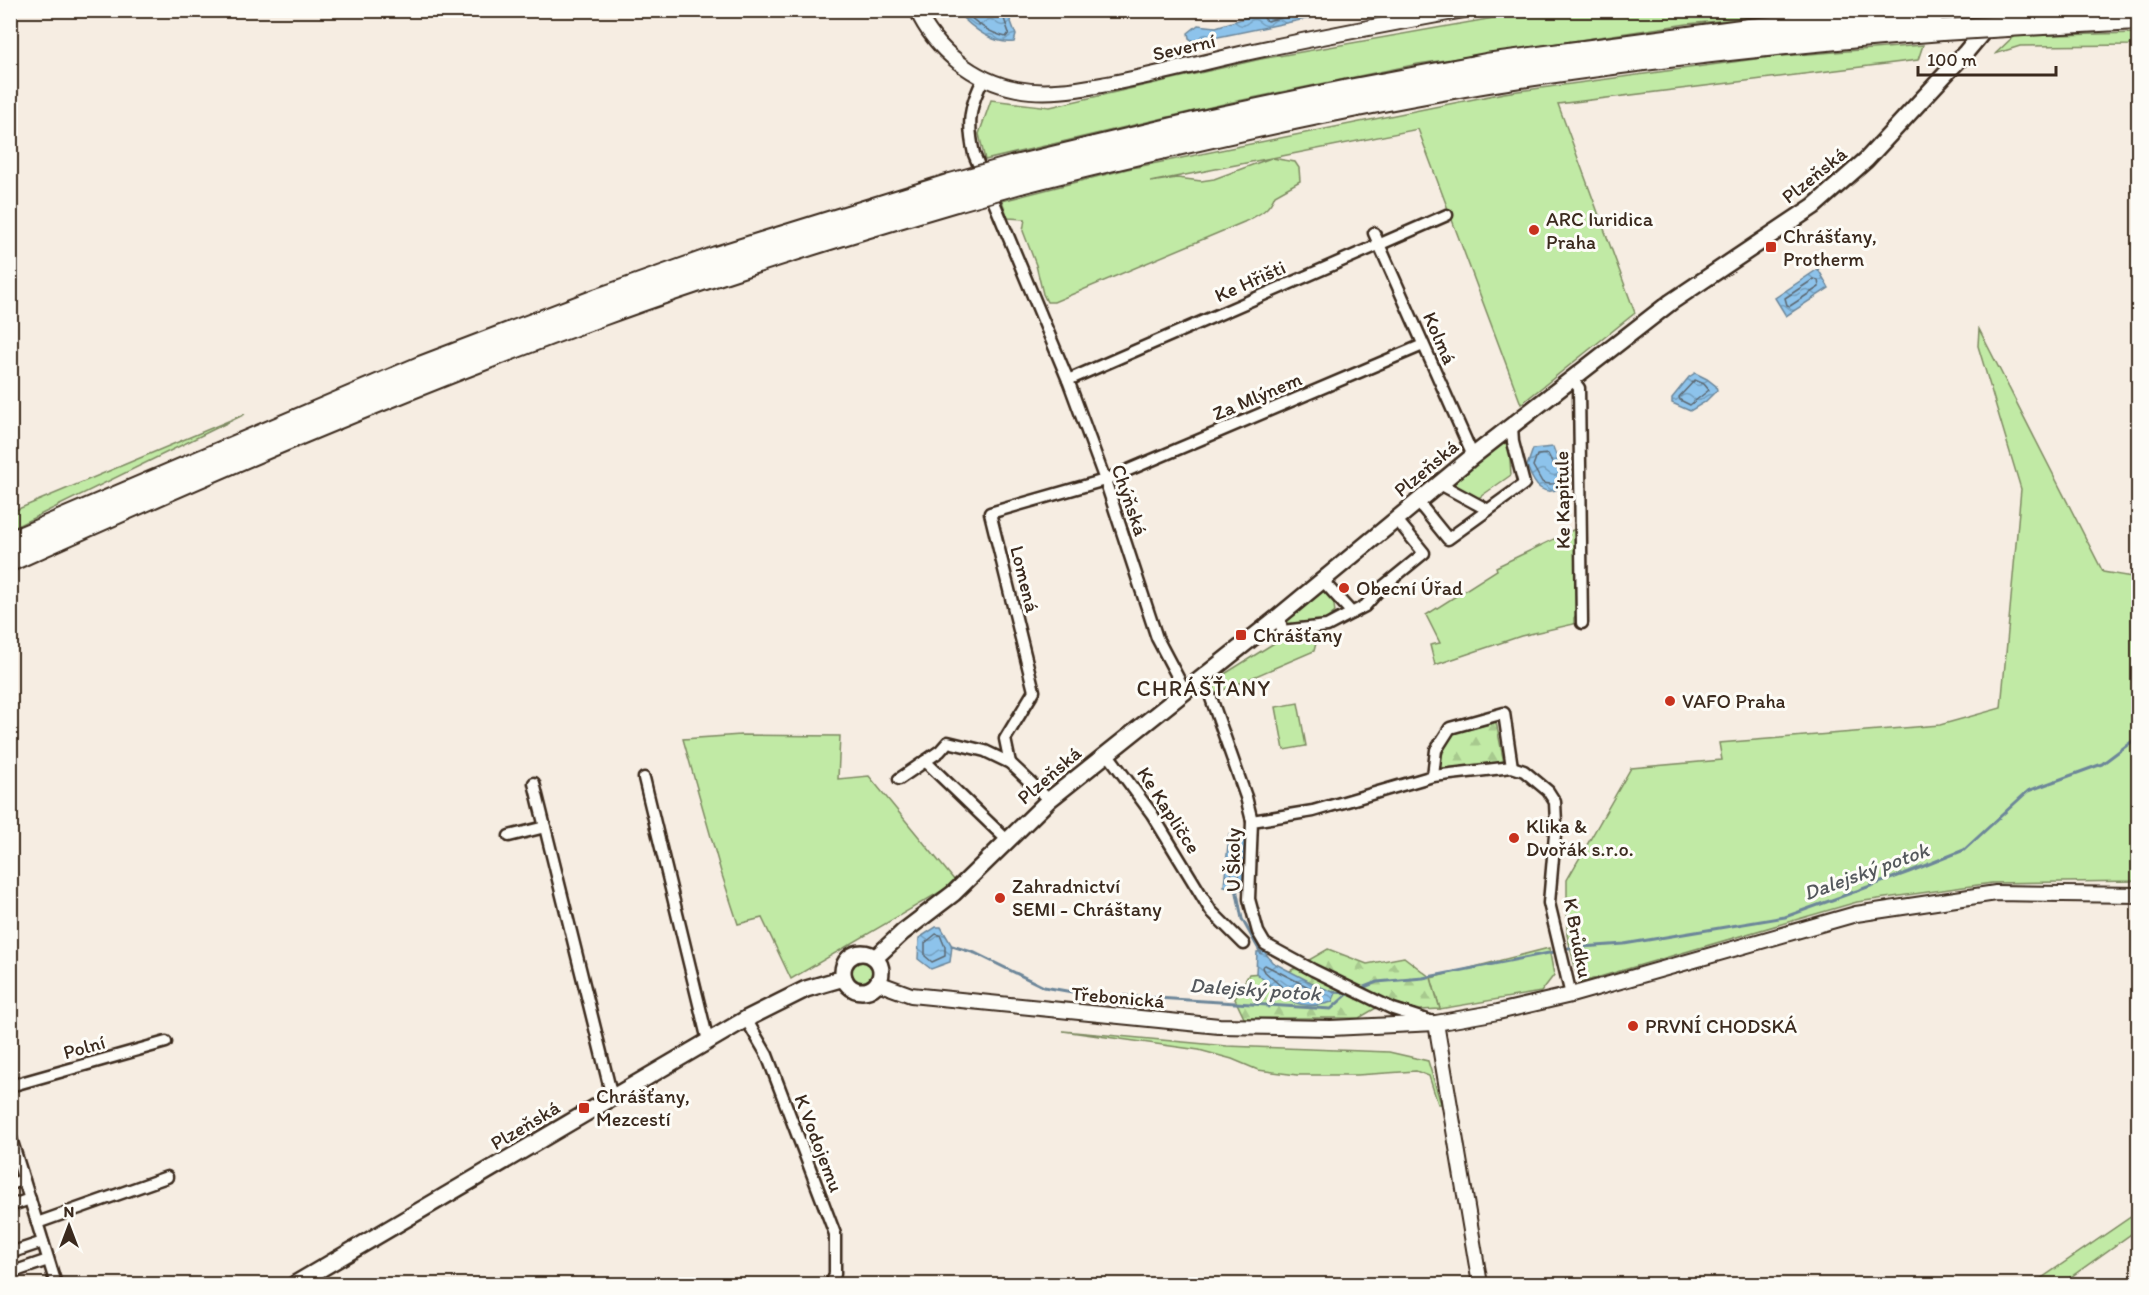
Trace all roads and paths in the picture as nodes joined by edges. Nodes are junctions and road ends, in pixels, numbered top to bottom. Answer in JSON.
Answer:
{"nodes":[{"id":1,"x":917,"y":10,"type":"edge"},
{"id":2,"x":1464,"y":10,"type":"edge"},
{"id":3,"x":1967,"y":10,"type":"edge"},
{"id":4,"x":2001,"y":10,"type":"edge"},
{"id":5,"x":1958,"y":11,"type":"edge"},
{"id":6,"x":2139,"y":19,"type":"edge"},
{"id":7,"x":984,"y":78,"type":"junction"},
{"id":8,"x":1017,"y":175,"type":"junction"},
{"id":9,"x":953,"y":192,"type":"junction"},
{"id":10,"x":1447,"y":215,"type":"dead end"},
{"id":11,"x":1374,"y":233,"type":"dead end"},
{"id":12,"x":1379,"y":244,"type":"junction"},
{"id":13,"x":1423,"y":345,"type":"junction"},
{"id":14,"x":1572,"y":379,"type":"junction"},
{"id":15,"x":1068,"y":380,"type":"junction"},
{"id":16,"x":1512,"y":426,"type":"junction"},
{"id":17,"x":1473,"y":456,"type":"junction"},
{"id":18,"x":1105,"y":480,"type":"junction"},
{"id":19,"x":1440,"y":484,"type":"junction"},
{"id":20,"x":1418,"y":502,"type":"junction"},
{"id":21,"x":1488,"y":510,"type":"junction"},
{"id":22,"x":1397,"y":520,"type":"junction"},
{"id":23,"x":10,"y":542,"type":"edge"},
{"id":24,"x":10,"y":561,"type":"edge"},
{"id":25,"x":1322,"y":580,"type":"junction"},
{"id":26,"x":1352,"y":612,"type":"junction"},
{"id":27,"x":1276,"y":618,"type":"junction"},
{"id":28,"x":1581,"y":623,"type":"dead end"},
{"id":29,"x":1185,"y":691,"type":"junction"},
{"id":30,"x":1211,"y":698,"type":"dead end"},
{"id":31,"x":1107,"y":753,"type":"junction"},
{"id":32,"x":925,"y":761,"type":"junction"},
{"id":33,"x":1010,"y":762,"type":"junction"},
{"id":34,"x":1512,"y":767,"type":"junction"},
{"id":35,"x":1433,"y":776,"type":"junction"},
{"id":36,"x":644,"y":778,"type":"dead end"},
{"id":37,"x":899,"y":779,"type":"dead end"},
{"id":38,"x":534,"y":783,"type":"dead end"},
{"id":39,"x":1049,"y":800,"type":"junction"},
{"id":40,"x":1252,"y":821,"type":"junction"},
{"id":41,"x":545,"y":827,"type":"junction"},
{"id":42,"x":508,"y":836,"type":"dead end"},
{"id":43,"x":1008,"y":841,"type":"junction"},
{"id":44,"x":2139,"y":895,"type":"edge"},
{"id":45,"x":1244,"y":944,"type":"dead end"},
{"id":46,"x":875,"y":958,"type":"junction"},
{"id":47,"x":844,"y":978,"type":"junction"},
{"id":48,"x":878,"y":983,"type":"junction"},
{"id":49,"x":1571,"y":995,"type":"junction"},
{"id":50,"x":747,"y":1019,"type":"junction"},
{"id":51,"x":1436,"y":1023,"type":"junction"},
{"id":52,"x":708,"y":1041,"type":"junction"},
{"id":53,"x":166,"y":1042,"type":"dead end"},
{"id":54,"x":10,"y":1086,"type":"edge"},
{"id":55,"x":612,"y":1097,"type":"junction"},
{"id":56,"x":10,"y":1135,"type":"edge"},
{"id":57,"x":167,"y":1177,"type":"dead end"},
{"id":58,"x":24,"y":1180,"type":"junction"},
{"id":59,"x":10,"y":1184,"type":"edge"},
{"id":60,"x":30,"y":1199,"type":"junction"},
{"id":61,"x":10,"y":1206,"type":"edge"},
{"id":62,"x":37,"y":1223,"type":"junction"},
{"id":63,"x":43,"y":1242,"type":"junction"},
{"id":64,"x":10,"y":1253,"type":"edge"},
{"id":65,"x":48,"y":1260,"type":"junction"},
{"id":66,"x":10,"y":1273,"type":"edge"},
{"id":67,"x":56,"y":1284,"type":"edge"},
{"id":68,"x":295,"y":1284,"type":"edge"},
{"id":69,"x":831,"y":1284,"type":"edge"},
{"id":70,"x":1480,"y":1284,"type":"edge"}],
"edges":[{"from":1,"to":7,"type":"street","name":"Severní"},
{"from":2,"to":7,"type":"street","name":"Severní"},
{"from":3,"to":5,"type":"highway"},
{"from":4,"to":14,"type":"main road","name":"Plzeňská"},
{"from":5,"to":8,"type":"highway"},
{"from":6,"to":8,"type":"highway","bridge":true},
{"from":7,"to":15,"type":"street","name":"Chýňská"},
{"from":8,"to":9,"type":"highway","bridge":true},
{"from":9,"to":23,"type":"highway"},
{"from":9,"to":24,"type":"highway"},
{"from":10,"to":12,"type":"street","name":"Ke Hřišti"},
{"from":11,"to":12,"type":"street","name":"Kolmá"},
{"from":12,"to":13,"type":"street","name":"Kolmá"},
{"from":12,"to":15,"type":"street","name":"Ke Hřišti"},
{"from":13,"to":17,"type":"street","name":"Kolmá"},
{"from":13,"to":18,"type":"street","name":"Za Mlýnem"},
{"from":14,"to":16,"type":"main road","name":"Plzeňská"},
{"from":14,"to":28,"type":"street","name":"Ke Kapitule"},
{"from":15,"to":18,"type":"street","name":"Chýňská"},
{"from":16,"to":17,"type":"main road","name":"Plzeňská"},
{"from":16,"to":21,"type":"street"},
{"from":17,"to":19,"type":"main road","name":"Plzeňská"},
{"from":18,"to":29,"type":"street","name":"Chýňská"},
{"from":18,"to":33,"type":"street","name":"Lomená"},
{"from":19,"to":20,"type":"main road","name":"Plzeňská"},
{"from":19,"to":21,"type":"street"},
{"from":20,"to":21,"type":"street"},
{"from":20,"to":22,"type":"main road","name":"Plzeňská"},
{"from":22,"to":25,"type":"main road","name":"Plzeňská"},
{"from":22,"to":26,"type":"street"},
{"from":25,"to":26,"type":"street"},
{"from":25,"to":27,"type":"main road","name":"Plzeňská"},
{"from":26,"to":27,"type":"street"},
{"from":27,"to":29,"type":"main road","name":"Plzeňská"},
{"from":29,"to":31,"type":"main road","name":"Plzeňská"},
{"from":30,"to":40,"type":"street","name":"U Školy"},
{"from":31,"to":39,"type":"main road","name":"Plzeňská"},
{"from":31,"to":45,"type":"street","name":"Ke Kapličce"},
{"from":32,"to":33,"type":"street"},
{"from":32,"to":37,"type":"street"},
{"from":32,"to":43,"type":"street"},
{"from":33,"to":39,"type":"street"},
{"from":34,"to":35,"type":"street"},
{"from":34,"to":35,"type":"street"},
{"from":34,"to":49,"type":"street","name":"K Brůdku"},
{"from":35,"to":40,"type":"street"},
{"from":36,"to":52,"type":"street"},
{"from":38,"to":41,"type":"street"},
{"from":39,"to":43,"type":"main road","name":"Plzeňská"},
{"from":40,"to":51,"type":"street","name":"U Školy"},
{"from":41,"to":42,"type":"street"},
{"from":41,"to":55,"type":"street"},
{"from":43,"to":46,"type":"main road","name":"Plzeňská"},
{"from":44,"to":49,"type":"street","name":"Třebonická"},
{"from":46,"to":47,"type":"main road"},
{"from":46,"to":48,"type":"main road"},
{"from":47,"to":48,"type":"main road"},
{"from":47,"to":50,"type":"main road","name":"Plzeňská"},
{"from":48,"to":51,"type":"street","name":"Třebonická"},
{"from":49,"to":51,"type":"street","name":"Třebonická"},
{"from":50,"to":52,"type":"main road","name":"Plzeňská"},
{"from":50,"to":69,"type":"street","name":"K Vodojemu"},
{"from":51,"to":70,"type":"street"},
{"from":52,"to":55,"type":"main road","name":"Plzeňská"},
{"from":53,"to":54,"type":"street","name":"Polní"},
{"from":55,"to":68,"type":"main road","name":"Plzeňská"},
{"from":56,"to":58,"type":"street"},
{"from":57,"to":62,"type":"street"},
{"from":58,"to":59,"type":"street"},
{"from":58,"to":60,"type":"street"},
{"from":60,"to":61,"type":"street"},
{"from":60,"to":62,"type":"street"},
{"from":62,"to":63,"type":"street"},
{"from":63,"to":64,"type":"street"},
{"from":63,"to":65,"type":"street"},
{"from":65,"to":66,"type":"street"},
{"from":65,"to":67,"type":"street"}]}
